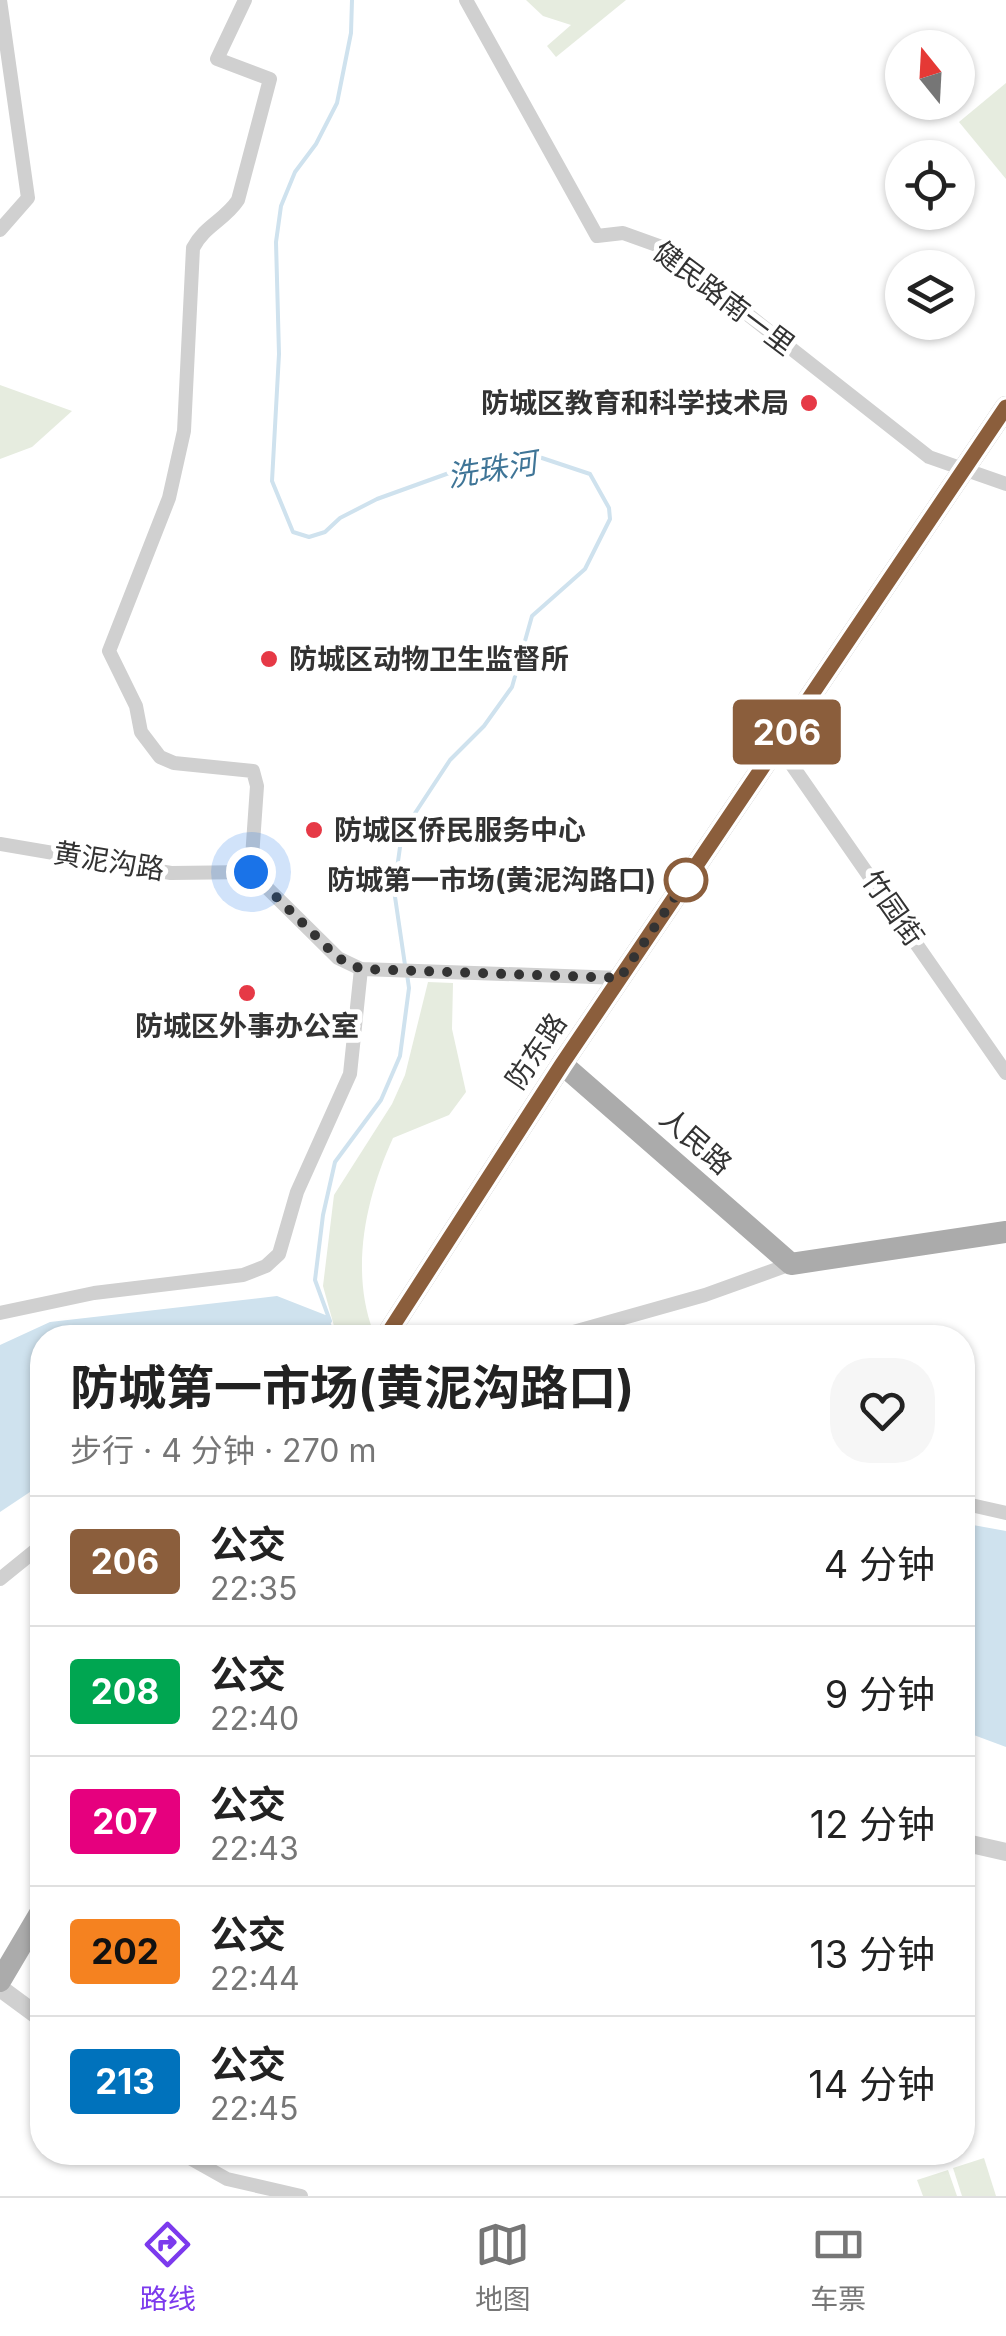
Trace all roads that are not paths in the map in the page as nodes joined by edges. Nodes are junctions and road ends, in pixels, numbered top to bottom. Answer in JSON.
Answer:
{"nodes":[{"id":1,"x":0,"y":0,"type":"edge"},
{"id":2,"x":245,"y":0,"type":"edge"},
{"id":3,"x":466,"y":0,"type":"edge"},
{"id":4,"x":0,"y":230,"type":"edge"},
{"id":5,"x":1006,"y":407,"type":"edge"},
{"id":6,"x":964,"y":468,"type":"junction"},
{"id":7,"x":1006,"y":484,"type":"edge"},
{"id":8,"x":778,"y":744,"type":"junction"},
{"id":9,"x":0,"y":844,"type":"edge"},
{"id":10,"x":251,"y":872,"type":"junction"},
{"id":11,"x":361,"y":969,"type":"junction"},
{"id":12,"x":620,"y":978,"type":"junction"},
{"id":13,"x":562,"y":1064,"type":"junction"},
{"id":14,"x":1006,"y":1073,"type":"edge"},
{"id":15,"x":1006,"y":1232,"type":"edge"},
{"id":16,"x":791,"y":1264,"type":"junction"},
{"id":17,"x":0,"y":1314,"type":"edge"},
{"id":18,"x":393,"y":1325,"type":"edge"},
{"id":19,"x":598,"y":1325,"type":"edge"},
{"id":20,"x":975,"y":1506,"type":"edge"},
{"id":21,"x":1006,"y":1513,"type":"edge"},
{"id":22,"x":30,"y":1555,"type":"edge"},
{"id":23,"x":0,"y":1579,"type":"edge"},
{"id":24,"x":975,"y":1845,"type":"edge"},
{"id":25,"x":1006,"y":1852,"type":"edge"},
{"id":26,"x":30,"y":1931,"type":"edge"},
{"id":27,"x":0,"y":1984,"type":"edge"},
{"id":28,"x":30,"y":2008,"type":"edge"},
{"id":29,"x":202,"y":2165,"type":"edge"},
{"id":30,"x":301,"y":2196,"type":"edge"}],
"edges":[{"from":1,"to":4,"type":"street"},
{"from":2,"to":10,"type":"street"},
{"from":3,"to":6,"type":"street","name":"健民路南一里"},
{"from":5,"to":6,"type":"main road","name":"防东路"},
{"from":6,"to":7,"type":"street"},
{"from":6,"to":8,"type":"main road","name":"防东路"},
{"from":8,"to":12,"type":"main road","name":"防东路"},
{"from":8,"to":14,"type":"street","name":"竹园街"},
{"from":9,"to":10,"type":"street","name":"黄泥沟路"},
{"from":10,"to":11,"type":"street"},
{"from":11,"to":12,"type":"street"},
{"from":11,"to":17,"type":"street"},
{"from":12,"to":13,"type":"main road","name":"防东路"},
{"from":13,"to":16,"type":"main road","name":"人民路"},
{"from":13,"to":18,"type":"main road","name":"防东路"},
{"from":15,"to":16,"type":"main road"},
{"from":16,"to":19,"type":"street"},
{"from":20,"to":21,"type":"street"},
{"from":22,"to":23,"type":"street"},
{"from":24,"to":25,"type":"street"},
{"from":26,"to":27,"type":"main road"},
{"from":27,"to":28,"type":"street"},
{"from":29,"to":30,"type":"street"}]}
